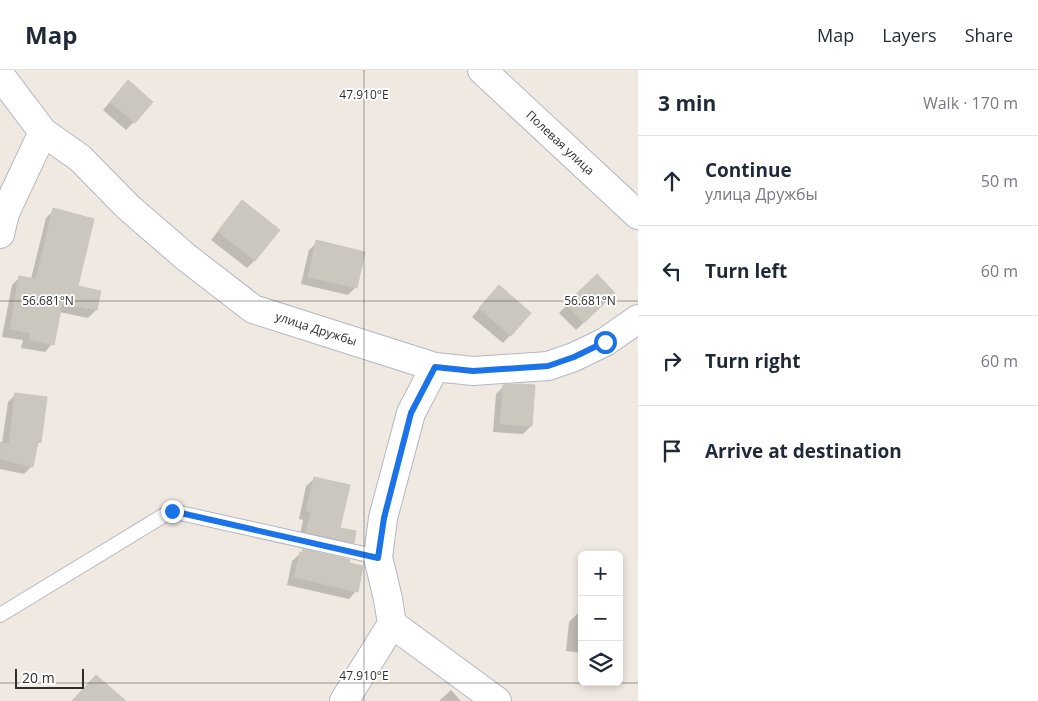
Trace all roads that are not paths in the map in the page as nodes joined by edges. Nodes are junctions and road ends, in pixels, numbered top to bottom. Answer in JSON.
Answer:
{"nodes":[{"id":1,"x":482,"y":70,"type":"edge"},
{"id":2,"x":0,"y":75,"type":"edge"},
{"id":3,"x":43,"y":132,"type":"junction"},
{"id":4,"x":638,"y":215,"type":"edge"},
{"id":5,"x":0,"y":234,"type":"edge"},
{"id":6,"x":638,"y":319,"type":"edge"},
{"id":7,"x":435,"y":367,"type":"junction"},
{"id":8,"x":378,"y":558,"type":"junction"},
{"id":9,"x":0,"y":615,"type":"edge"},
{"id":10,"x":392,"y":624,"type":"junction"},
{"id":11,"x":344,"y":701,"type":"edge"},
{"id":12,"x":497,"y":701,"type":"edge"}],
"edges":[{"from":1,"to":4,"type":"street","name":"Полевая улица"},
{"from":2,"to":3,"type":"street","name":"улица Дружбы"},
{"from":3,"to":5,"type":"street"},
{"from":3,"to":7,"type":"street","name":"улица Дружбы"},
{"from":6,"to":7,"type":"street","name":"улица Дружбы"},
{"from":7,"to":8,"type":"street"},
{"from":8,"to":9,"type":"lane"},
{"from":8,"to":10,"type":"street"},
{"from":10,"to":11,"type":"street"},
{"from":10,"to":12,"type":"street"}]}
